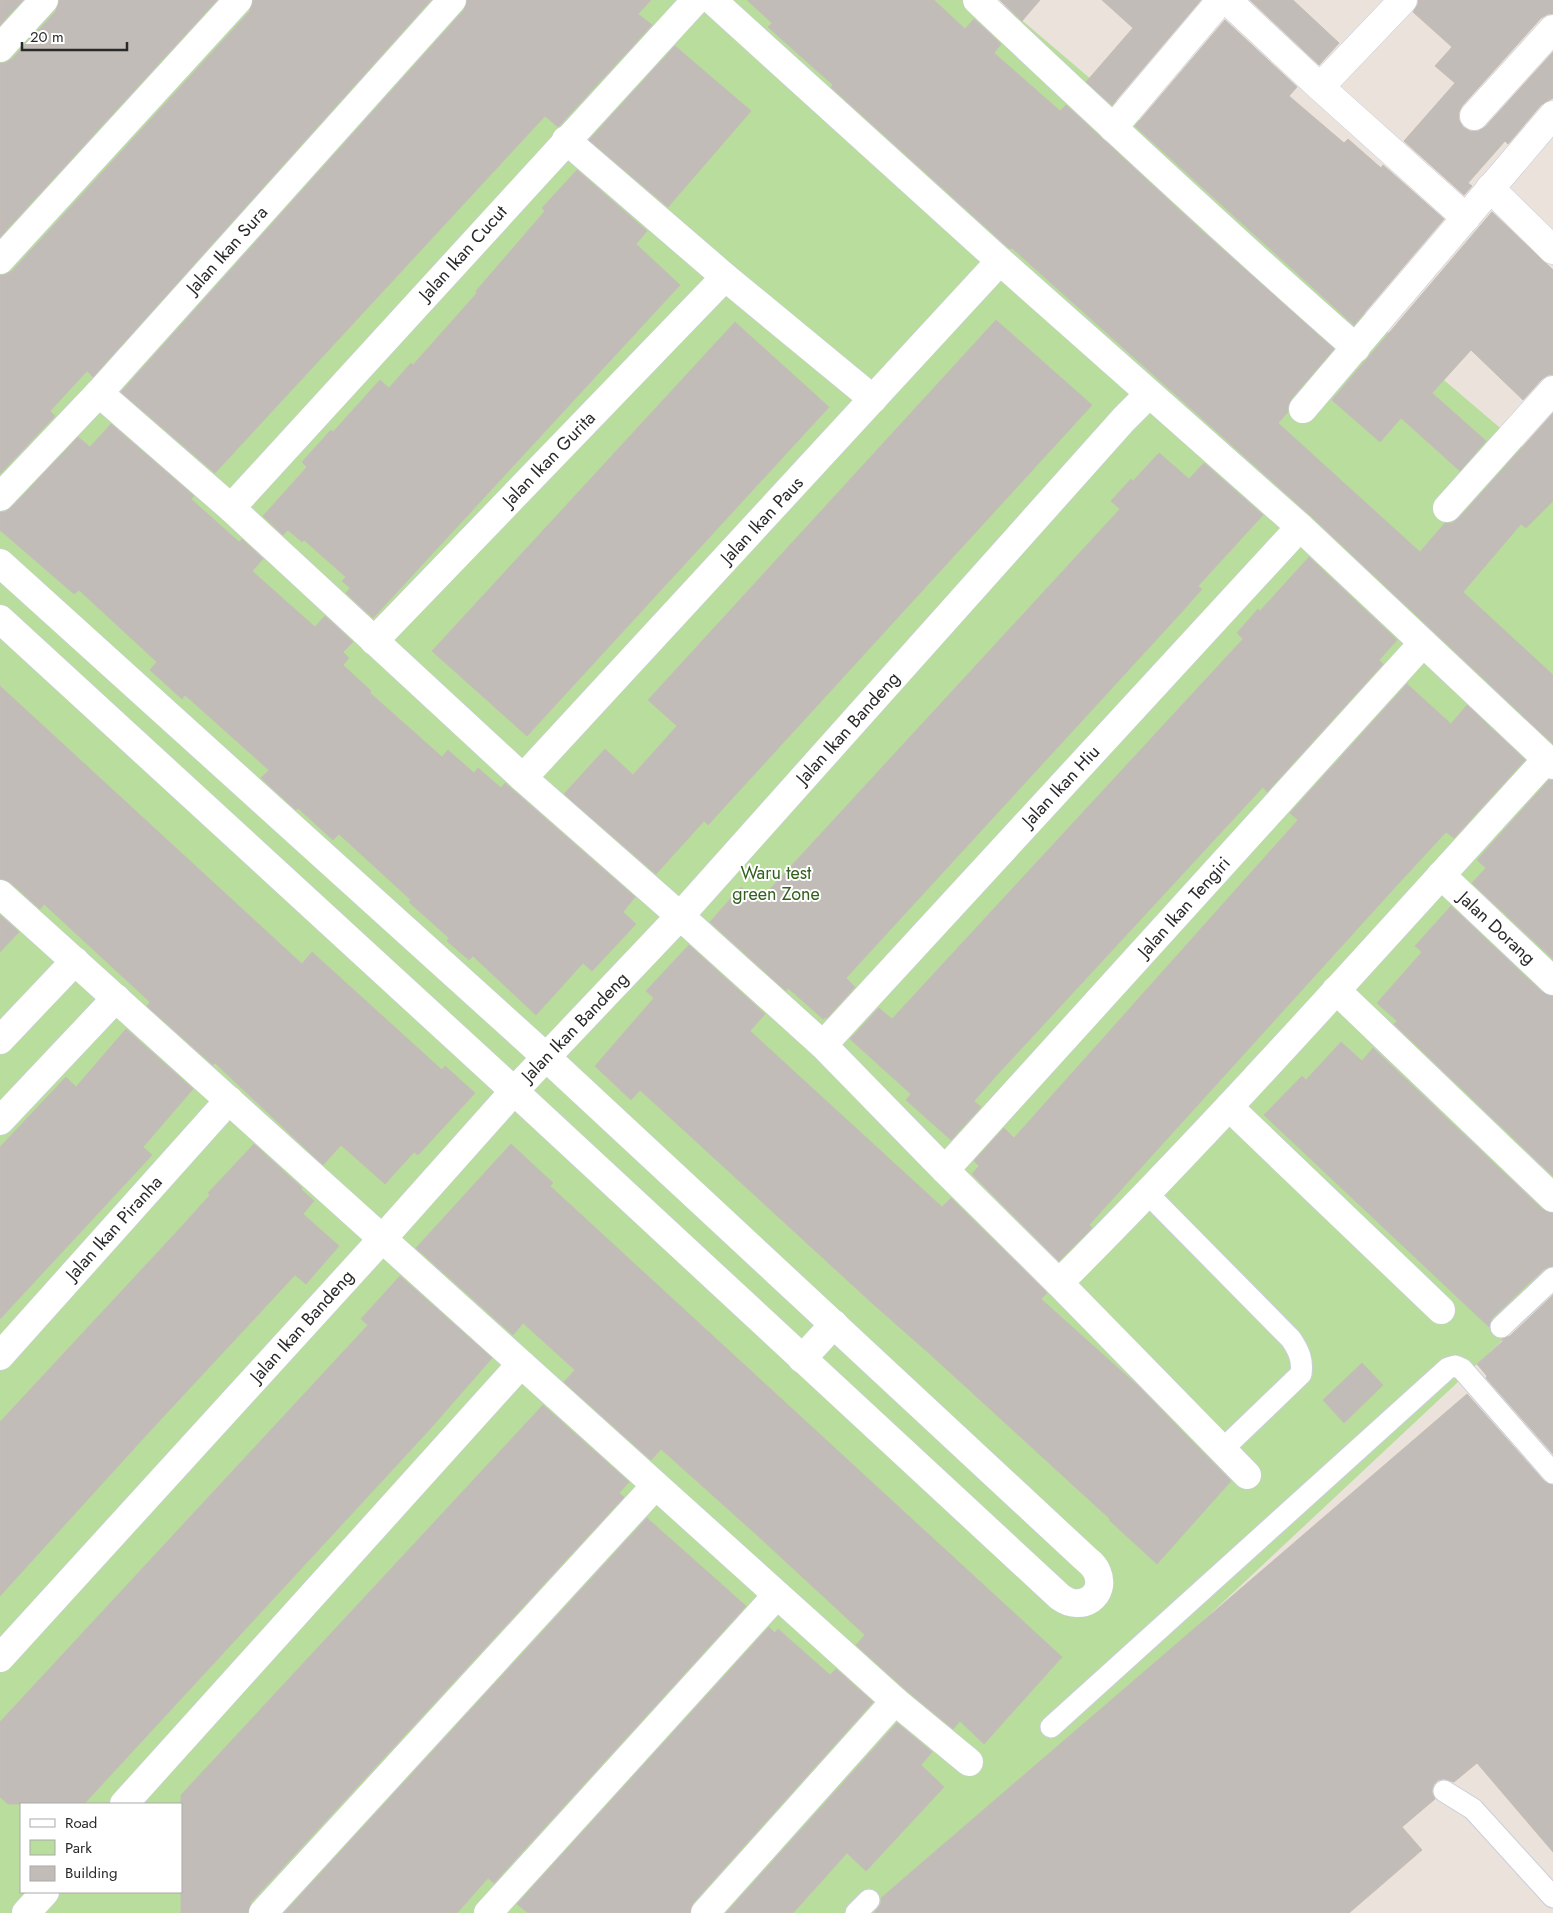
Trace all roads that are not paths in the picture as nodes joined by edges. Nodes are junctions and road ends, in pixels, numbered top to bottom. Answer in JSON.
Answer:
{"nodes":[{"id":1,"x":44,"y":0,"type":"edge"},
{"id":2,"x":238,"y":0,"type":"edge"},
{"id":3,"x":452,"y":0,"type":"edge"},
{"id":4,"x":696,"y":0,"type":"edge"},
{"id":5,"x":712,"y":0,"type":"edge"},
{"id":6,"x":977,"y":0,"type":"edge"},
{"id":7,"x":1221,"y":0,"type":"edge"},
{"id":8,"x":1227,"y":0,"type":"edge"},
{"id":9,"x":1403,"y":0,"type":"edge"},
{"id":10,"x":1553,"y":29,"type":"edge"},
{"id":11,"x":0,"y":48,"type":"edge"},
{"id":12,"x":1320,"y":87,"type":"junction"},
{"id":13,"x":1553,"y":115,"type":"edge"},
{"id":14,"x":1474,"y":116,"type":"dead end"},
{"id":15,"x":1113,"y":128,"type":"junction"},
{"id":16,"x":566,"y":140,"type":"junction"},
{"id":17,"x":1490,"y":188,"type":"junction"},
{"id":18,"x":1466,"y":218,"type":"junction"},
{"id":19,"x":1553,"y":250,"type":"edge"},
{"id":20,"x":0,"y":260,"type":"edge"},
{"id":21,"x":1000,"y":261,"type":"junction"},
{"id":22,"x":724,"y":277,"type":"junction"},
{"id":23,"x":1356,"y":348,"type":"junction"},
{"id":24,"x":1553,"y":390,"type":"edge"},
{"id":25,"x":99,"y":393,"type":"junction"},
{"id":26,"x":1149,"y":394,"type":"junction"},
{"id":27,"x":873,"y":399,"type":"junction"},
{"id":28,"x":1303,"y":409,"type":"dead end"},
{"id":29,"x":0,"y":497,"type":"edge"},
{"id":30,"x":231,"y":508,"type":"junction"},
{"id":31,"x":1447,"y":508,"type":"dead end"},
{"id":32,"x":1300,"y":527,"type":"junction"},
{"id":33,"x":0,"y":563,"type":"edge"},
{"id":34,"x":0,"y":619,"type":"edge"},
{"id":35,"x":374,"y":641,"type":"junction"},
{"id":36,"x":1423,"y":644,"type":"junction"},
{"id":37,"x":1550,"y":762,"type":"edge"},
{"id":38,"x":221,"y":763,"type":"junction"},
{"id":39,"x":523,"y":778,"type":"junction"},
{"id":40,"x":192,"y":796,"type":"junction"},
{"id":41,"x":1441,"y":875,"type":"junction"},
{"id":42,"x":0,"y":894,"type":"edge"},
{"id":43,"x":680,"y":916,"type":"junction"},
{"id":44,"x":75,"y":961,"type":"junction"},
{"id":45,"x":1553,"y":981,"type":"edge"},
{"id":46,"x":1336,"y":990,"type":"junction"},
{"id":47,"x":116,"y":998,"type":"junction"},
{"id":48,"x":0,"y":1040,"type":"edge"},
{"id":49,"x":823,"y":1045,"type":"junction"},
{"id":50,"x":546,"y":1057,"type":"junction"},
{"id":51,"x":514,"y":1091,"type":"junction"},
{"id":52,"x":229,"y":1100,"type":"junction"},
{"id":53,"x":1229,"y":1107,"type":"junction"},
{"id":54,"x":0,"y":1121,"type":"edge"},
{"id":55,"x":945,"y":1170,"type":"junction"},
{"id":56,"x":1148,"y":1194,"type":"junction"},
{"id":57,"x":1553,"y":1198,"type":"edge"},
{"id":58,"x":383,"y":1238,"type":"junction"},
{"id":59,"x":1553,"y":1278,"type":"edge"},
{"id":60,"x":1059,"y":1283,"type":"junction"},
{"id":61,"x":1441,"y":1310,"type":"dead end"},
{"id":62,"x":834,"y":1324,"type":"junction"},
{"id":63,"x":1501,"y":1326,"type":"dead end"},
{"id":64,"x":0,"y":1356,"type":"edge"},
{"id":65,"x":802,"y":1359,"type":"junction"},
{"id":66,"x":521,"y":1364,"type":"junction"},
{"id":67,"x":1222,"y":1450,"type":"junction"},
{"id":68,"x":1553,"y":1473,"type":"edge"},
{"id":69,"x":1247,"y":1476,"type":"dead end"},
{"id":70,"x":655,"y":1486,"type":"junction"},
{"id":71,"x":777,"y":1595,"type":"junction"},
{"id":72,"x":0,"y":1658,"type":"edge"},
{"id":73,"x":895,"y":1701,"type":"junction"},
{"id":74,"x":1051,"y":1727,"type":"dead end"},
{"id":75,"x":969,"y":1762,"type":"dead end"},
{"id":76,"x":1444,"y":1791,"type":"dead end"},
{"id":77,"x":125,"y":1803,"type":"edge"},
{"id":78,"x":44,"y":1893,"type":"edge"},
{"id":79,"x":1553,"y":1897,"type":"edge"},
{"id":80,"x":26,"y":1913,"type":"edge"},
{"id":81,"x":263,"y":1913,"type":"edge"},
{"id":82,"x":488,"y":1913,"type":"edge"},
{"id":83,"x":705,"y":1913,"type":"edge"}],
"edges":[{"from":1,"to":11,"type":"street"},
{"from":2,"to":20,"type":"street"},
{"from":3,"to":25,"type":"street","name":"Jalan Ikan Sura"},
{"from":4,"to":16,"type":"street","name":"Jalan Ikan Cucut"},
{"from":5,"to":21,"type":"street"},
{"from":6,"to":15,"type":"street"},
{"from":7,"to":15,"type":"street"},
{"from":8,"to":12,"type":"street"},
{"from":9,"to":12,"type":"street"},
{"from":10,"to":14,"type":"street"},
{"from":12,"to":18,"type":"street"},
{"from":13,"to":17,"type":"street"},
{"from":15,"to":23,"type":"street"},
{"from":16,"to":22,"type":"street"},
{"from":16,"to":30,"type":"street","name":"Jalan Ikan Cucut"},
{"from":17,"to":18,"type":"street"},
{"from":17,"to":19,"type":"street"},
{"from":18,"to":23,"type":"street"},
{"from":21,"to":26,"type":"street"},
{"from":21,"to":27,"type":"street","name":"Jalan Ikan Paus"},
{"from":22,"to":27,"type":"street"},
{"from":22,"to":35,"type":"street","name":"Jalan Ikan Gurita"},
{"from":23,"to":28,"type":"street"},
{"from":24,"to":31,"type":"street"},
{"from":25,"to":29,"type":"street","name":"Jalan Ikan Sura"},
{"from":25,"to":30,"type":"street"},
{"from":26,"to":32,"type":"street"},
{"from":26,"to":43,"type":"street","name":"Jalan Ikan Bandeng"},
{"from":27,"to":39,"type":"street","name":"Jalan Ikan Paus"},
{"from":30,"to":35,"type":"street"},
{"from":32,"to":36,"type":"street"},
{"from":32,"to":49,"type":"street","name":"Jalan Ikan Hiu"},
{"from":33,"to":38,"type":"street"},
{"from":34,"to":40,"type":"street"},
{"from":35,"to":39,"type":"street"},
{"from":36,"to":37,"type":"street"},
{"from":36,"to":55,"type":"street","name":"Jalan Ikan Tengiri"},
{"from":37,"to":41,"type":"street"},
{"from":38,"to":40,"type":"street"},
{"from":38,"to":50,"type":"street"},
{"from":39,"to":43,"type":"street"},
{"from":40,"to":51,"type":"street"},
{"from":41,"to":45,"type":"street","name":"Jalan Dorang"},
{"from":41,"to":46,"type":"street"},
{"from":42,"to":44,"type":"street"},
{"from":43,"to":49,"type":"street"},
{"from":43,"to":50,"type":"street","name":"Jalan Ikan Bandeng"},
{"from":44,"to":47,"type":"street"},
{"from":44,"to":48,"type":"street"},
{"from":46,"to":53,"type":"street"},
{"from":46,"to":57,"type":"street"},
{"from":47,"to":52,"type":"street"},
{"from":47,"to":54,"type":"street"},
{"from":49,"to":55,"type":"street"},
{"from":50,"to":51,"type":"street","name":"Jalan Ikan Bandeng"},
{"from":50,"to":62,"type":"street"},
{"from":51,"to":58,"type":"street","name":"Jalan Ikan Bandeng"},
{"from":51,"to":65,"type":"street"},
{"from":52,"to":58,"type":"street"},
{"from":52,"to":64,"type":"street","name":"Jalan Ikan Piranha"},
{"from":53,"to":56,"type":"street"},
{"from":53,"to":61,"type":"street"},
{"from":55,"to":60,"type":"street"},
{"from":56,"to":60,"type":"street"},
{"from":56,"to":67,"type":"lane"},
{"from":58,"to":66,"type":"street"},
{"from":58,"to":72,"type":"street","name":"Jalan Ikan Bandeng"},
{"from":59,"to":63,"type":"lane"},
{"from":60,"to":67,"type":"street"},
{"from":62,"to":65,"type":"street"},
{"from":62,"to":65,"type":"street"},
{"from":66,"to":70,"type":"street"},
{"from":66,"to":77,"type":"street"},
{"from":67,"to":69,"type":"street"},
{"from":68,"to":74,"type":"lane"},
{"from":70,"to":71,"type":"street"},
{"from":70,"to":81,"type":"street"},
{"from":71,"to":73,"type":"street"},
{"from":71,"to":82,"type":"street"},
{"from":73,"to":75,"type":"street"},
{"from":73,"to":83,"type":"street"},
{"from":76,"to":79,"type":"lane"},
{"from":78,"to":80,"type":"street"}]}
